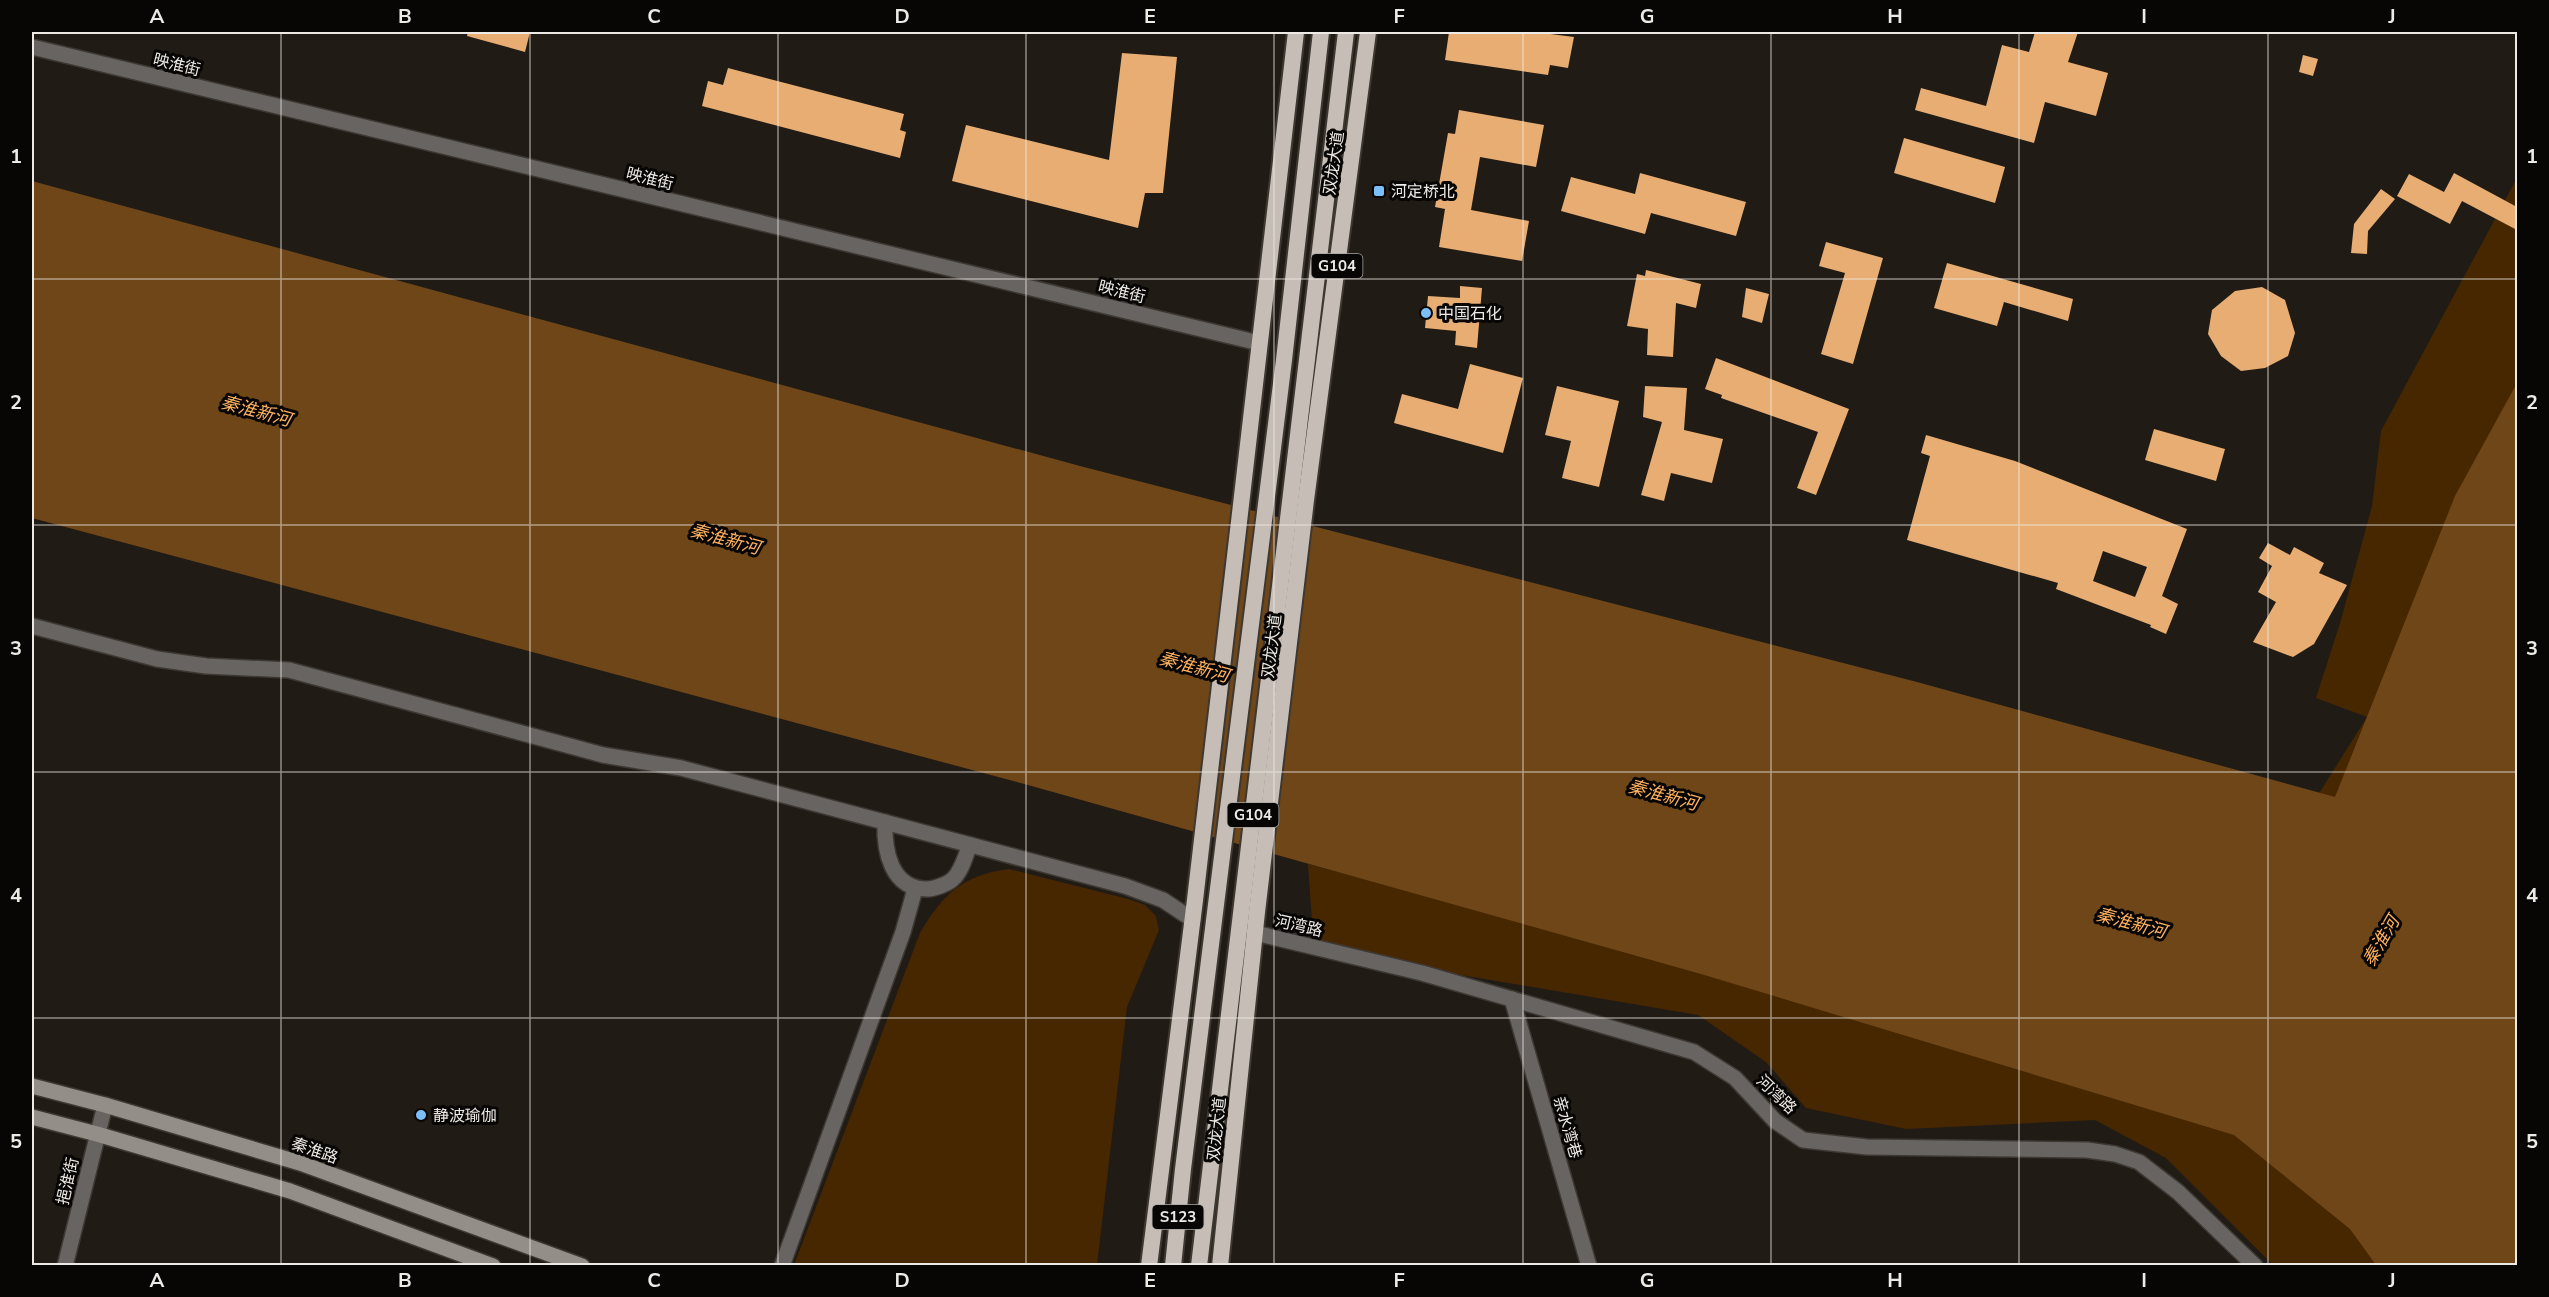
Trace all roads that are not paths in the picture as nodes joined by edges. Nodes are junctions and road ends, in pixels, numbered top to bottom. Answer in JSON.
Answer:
{"nodes":[{"id":1,"x":1296,"y":32,"type":"edge"},
{"id":2,"x":1321,"y":32,"type":"edge"},
{"id":3,"x":1346,"y":32,"type":"edge"},
{"id":4,"x":1368,"y":32,"type":"edge"},
{"id":5,"x":32,"y":47,"type":"edge"},
{"id":6,"x":1259,"y":343,"type":"junction"},
{"id":7,"x":32,"y":626,"type":"edge"},
{"id":8,"x":885,"y":822,"type":"junction"},
{"id":9,"x":970,"y":845,"type":"junction"},
{"id":10,"x":915,"y":889,"type":"junction"},
{"id":11,"x":1193,"y":920,"type":"junction"},
{"id":12,"x":1255,"y":933,"type":"junction"},
{"id":13,"x":1512,"y":999,"type":"junction"},
{"id":14,"x":32,"y":1086,"type":"edge"},
{"id":15,"x":105,"y":1105,"type":"junction"},
{"id":16,"x":32,"y":1117,"type":"edge"},
{"id":17,"x":97,"y":1134,"type":"junction"},
{"id":18,"x":1183,"y":1169,"type":"joint"},
{"id":19,"x":65,"y":1266,"type":"edge"},
{"id":20,"x":493,"y":1266,"type":"edge"},
{"id":21,"x":582,"y":1266,"type":"edge"},
{"id":22,"x":782,"y":1266,"type":"edge"},
{"id":23,"x":1149,"y":1266,"type":"edge"},
{"id":24,"x":1173,"y":1266,"type":"edge"},
{"id":25,"x":1199,"y":1266,"type":"edge"},
{"id":26,"x":1220,"y":1266,"type":"edge"},
{"id":27,"x":1589,"y":1266,"type":"edge"},
{"id":28,"x":2255,"y":1266,"type":"edge"}],
"edges":[{"from":1,"to":6,"type":"highway","number":"G104"},
{"from":2,"to":18,"type":"highway","number":"G104"},
{"from":3,"to":25,"type":"highway","number":"G104"},
{"from":4,"to":12,"type":"highway","name":"双龙大道","number":"G104"},
{"from":5,"to":6,"type":"street","name":"映淮街"},
{"from":6,"to":11,"type":"highway","number":"G104"},
{"from":7,"to":8,"type":"street"},
{"from":8,"to":9,"type":"street"},
{"from":8,"to":10,"type":"street"},
{"from":9,"to":10,"type":"street"},
{"from":9,"to":11,"type":"street"},
{"from":10,"to":22,"type":"street"},
{"from":11,"to":23,"type":"highway","number":"G104"},
{"from":12,"to":13,"type":"street","name":"河湾路"},
{"from":12,"to":26,"type":"highway","name":"双龙大道","number":"G104"},
{"from":13,"to":27,"type":"street","name":"亲水湾巷"},
{"from":13,"to":28,"type":"street","name":"河湾路"},
{"from":14,"to":15,"type":"main road","name":"秦淮路"},
{"from":15,"to":17,"type":"street","name":"挹淮街"},
{"from":15,"to":21,"type":"main road","name":"秦淮路"},
{"from":16,"to":17,"type":"main road"},
{"from":17,"to":19,"type":"street","name":"挹淮街"},
{"from":17,"to":20,"type":"main road"},
{"from":18,"to":24,"type":"highway","number":"S123"}]}
